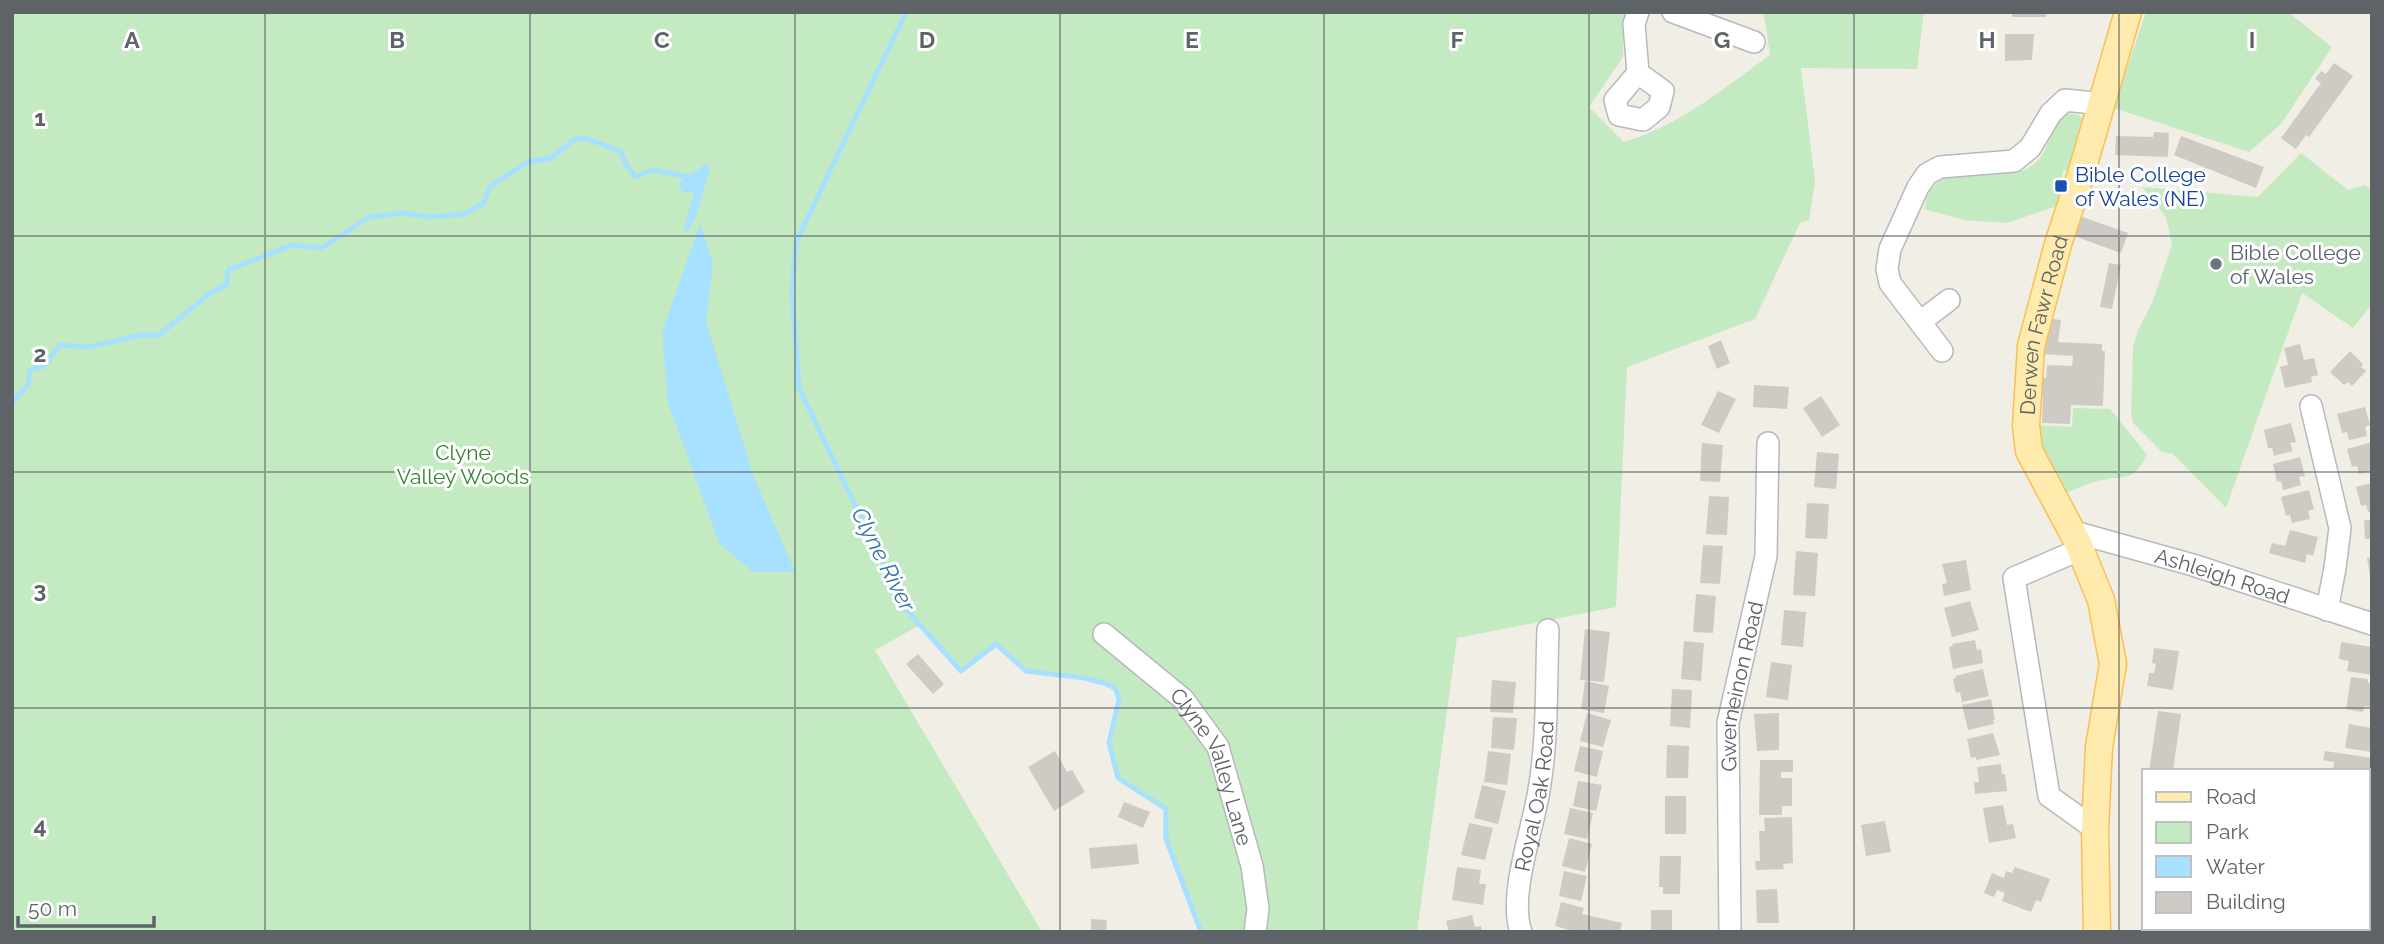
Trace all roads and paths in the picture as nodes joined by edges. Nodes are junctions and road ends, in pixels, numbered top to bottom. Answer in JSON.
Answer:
{"nodes":[{"id":1,"x":1638,"y":12,"type":"edge"},
{"id":2,"x":1672,"y":12,"type":"edge"},
{"id":3,"x":2127,"y":12,"type":"edge"},
{"id":4,"x":1754,"y":42,"type":"dead end"},
{"id":5,"x":1638,"y":73,"type":"dead end"},
{"id":6,"x":2102,"y":104,"type":"junction"},
{"id":7,"x":1949,"y":300,"type":"dead end"},
{"id":8,"x":1920,"y":322,"type":"junction"},
{"id":9,"x":1942,"y":351,"type":"dead end"},
{"id":10,"x":2311,"y":406,"type":"dead end"},
{"id":11,"x":1768,"y":443,"type":"dead end"},
{"id":12,"x":2076,"y":540,"type":"junction"},
{"id":13,"x":2327,"y":610,"type":"junction"},
{"id":14,"x":2372,"y":624,"type":"edge"},
{"id":15,"x":1548,"y":630,"type":"dead end"},
{"id":16,"x":1104,"y":634,"type":"dead end"},
{"id":17,"x":2095,"y":830,"type":"junction"},
{"id":18,"x":1255,"y":932,"type":"edge"},
{"id":19,"x":1521,"y":932,"type":"edge"},
{"id":20,"x":1730,"y":932,"type":"edge"},
{"id":21,"x":2097,"y":932,"type":"edge"}],
"edges":[{"from":1,"to":5,"type":"street"},
{"from":2,"to":4,"type":"street"},
{"from":3,"to":6,"type":"main road","name":"Derwen Fawr Road"},
{"from":6,"to":8,"type":"street"},
{"from":6,"to":12,"type":"main road","name":"Derwen Fawr Road"},
{"from":7,"to":8,"type":"street"},
{"from":8,"to":9,"type":"street"},
{"from":10,"to":13,"type":"street"},
{"from":11,"to":20,"type":"street","name":"Gwerneinon Road"},
{"from":12,"to":13,"type":"street","name":"Ashleigh Road"},
{"from":12,"to":17,"type":"main road","name":"Derwen Fawr Road"},
{"from":12,"to":17,"type":"street"},
{"from":13,"to":14,"type":"street","name":"Ashleigh Road"},
{"from":15,"to":19,"type":"street","name":"Royal Oak Road"},
{"from":16,"to":18,"type":"street","name":"Clyne Valley Lane"},
{"from":17,"to":21,"type":"main road","name":"Derwen Fawr Road"}]}
